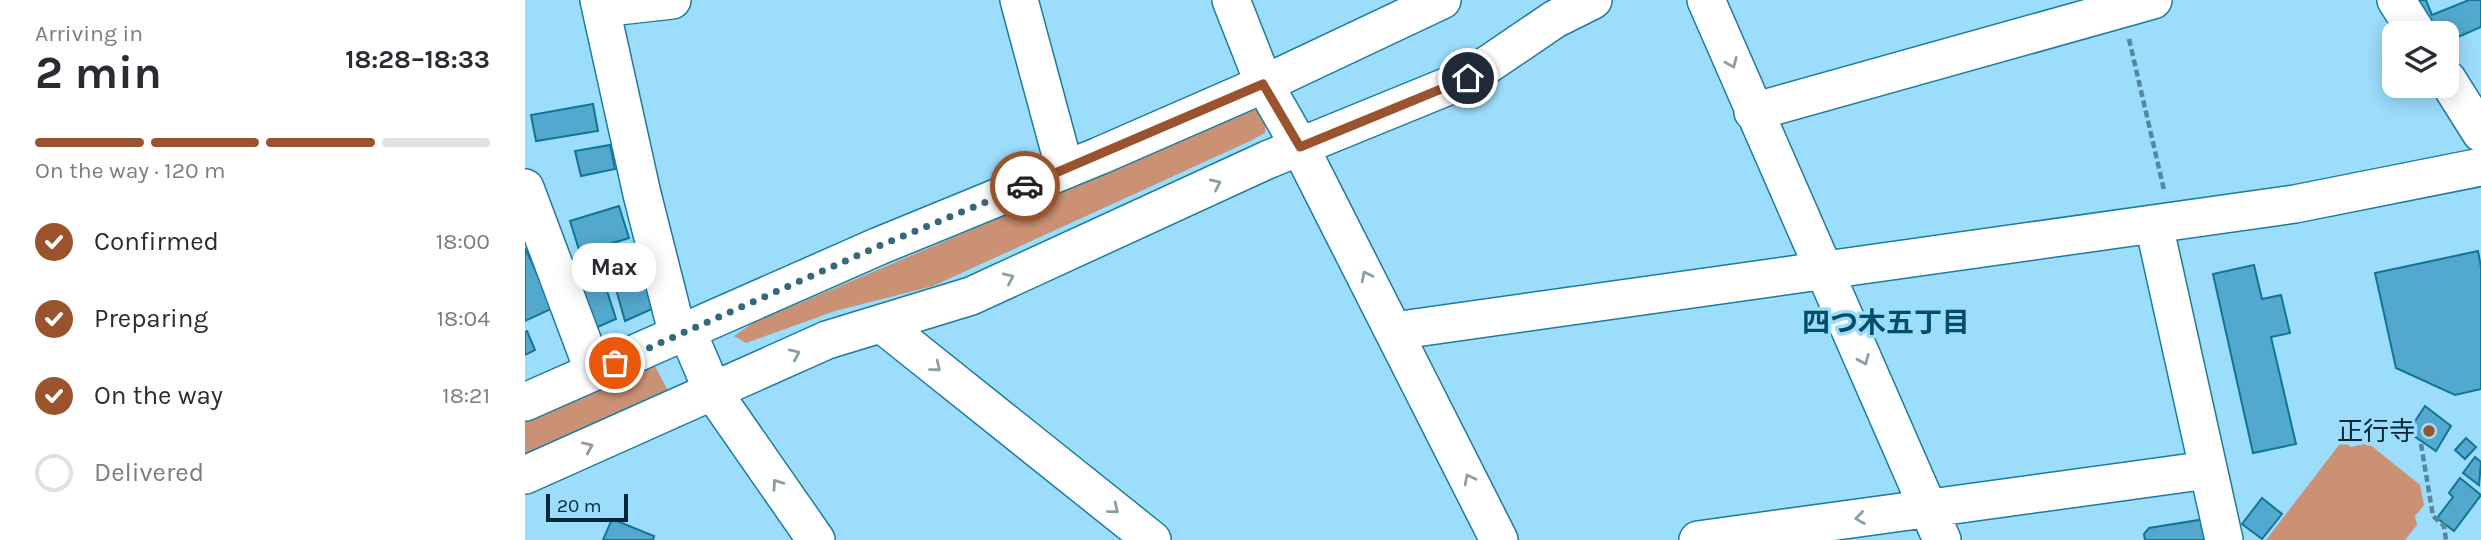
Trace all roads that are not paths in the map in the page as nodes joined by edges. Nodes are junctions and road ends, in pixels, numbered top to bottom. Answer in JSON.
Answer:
{"nodes":[{"id":1,"x":671,"y":0,"type":"edge"},
{"id":2,"x":1019,"y":0,"type":"edge"},
{"id":3,"x":1231,"y":0,"type":"edge"},
{"id":4,"x":1442,"y":0,"type":"edge"},
{"id":5,"x":1593,"y":0,"type":"edge"},
{"id":6,"x":1706,"y":0,"type":"edge"},
{"id":7,"x":2396,"y":0,"type":"edge"},
{"id":8,"x":600,"y":4,"type":"edge"},
{"id":9,"x":2137,"y":4,"type":"edge"},
{"id":10,"x":2409,"y":21,"type":"edge"},
{"id":11,"x":1263,"y":84,"type":"junction"},
{"id":12,"x":2459,"y":98,"type":"edge"},
{"id":13,"x":1753,"y":112,"type":"junction"},
{"id":14,"x":2481,"y":134,"type":"edge"},
{"id":15,"x":1300,"y":147,"type":"junction"},
{"id":16,"x":2481,"y":167,"type":"edge"},
{"id":17,"x":1065,"y":170,"type":"junction"},
{"id":18,"x":525,"y":188,"type":"edge"},
{"id":19,"x":2162,"y":223,"type":"junction"},
{"id":20,"x":1825,"y":269,"type":"junction"},
{"id":21,"x":883,"y":324,"type":"junction"},
{"id":22,"x":1394,"y":331,"type":"junction"},
{"id":23,"x":682,"y":333,"type":"junction"},
{"id":24,"x":594,"y":372,"type":"junction"},
{"id":25,"x":713,"y":393,"type":"junction"},
{"id":26,"x":525,"y":402,"type":"edge"},
{"id":27,"x":2208,"y":470,"type":"junction"},
{"id":28,"x":525,"y":475,"type":"edge"},
{"id":29,"x":1935,"y":524,"type":"edge"},
{"id":30,"x":815,"y":540,"type":"edge"},
{"id":31,"x":1152,"y":540,"type":"edge"},
{"id":32,"x":1499,"y":540,"type":"edge"},
{"id":33,"x":1698,"y":540,"type":"edge"},
{"id":34,"x":2224,"y":540,"type":"edge"}],
"edges":[{"from":1,"to":8,"type":"street"},
{"from":2,"to":17,"type":"street"},
{"from":3,"to":11,"type":"street"},
{"from":4,"to":11,"type":"street"},
{"from":5,"to":15,"type":"street"},
{"from":6,"to":13,"type":"street","one_way":true},
{"from":7,"to":10,"type":"street"},
{"from":8,"to":23,"type":"street"},
{"from":9,"to":13,"type":"street"},
{"from":11,"to":15,"type":"street"},
{"from":11,"to":17,"type":"street"},
{"from":12,"to":14,"type":"street"},
{"from":13,"to":20,"type":"street"},
{"from":21,"to":15,"type":"street","one_way":true},
{"from":22,"to":15,"type":"street","one_way":true},
{"from":16,"to":19,"type":"street"},
{"from":17,"to":23,"type":"street"},
{"from":18,"to":24,"type":"street"},
{"from":19,"to":20,"type":"street"},
{"from":19,"to":27,"type":"street"},
{"from":20,"to":22,"type":"street"},
{"from":20,"to":29,"type":"street","one_way":true},
{"from":25,"to":21,"type":"street","one_way":true},
{"from":21,"to":31,"type":"street","one_way":true},
{"from":32,"to":22,"type":"street","one_way":true},
{"from":23,"to":24,"type":"street"},
{"from":23,"to":25,"type":"street"},
{"from":24,"to":26,"type":"street"},
{"from":28,"to":25,"type":"street","one_way":true},
{"from":30,"to":25,"type":"street","one_way":true},
{"from":27,"to":29,"type":"street"},
{"from":27,"to":34,"type":"street"},
{"from":29,"to":33,"type":"street","one_way":true}]}
